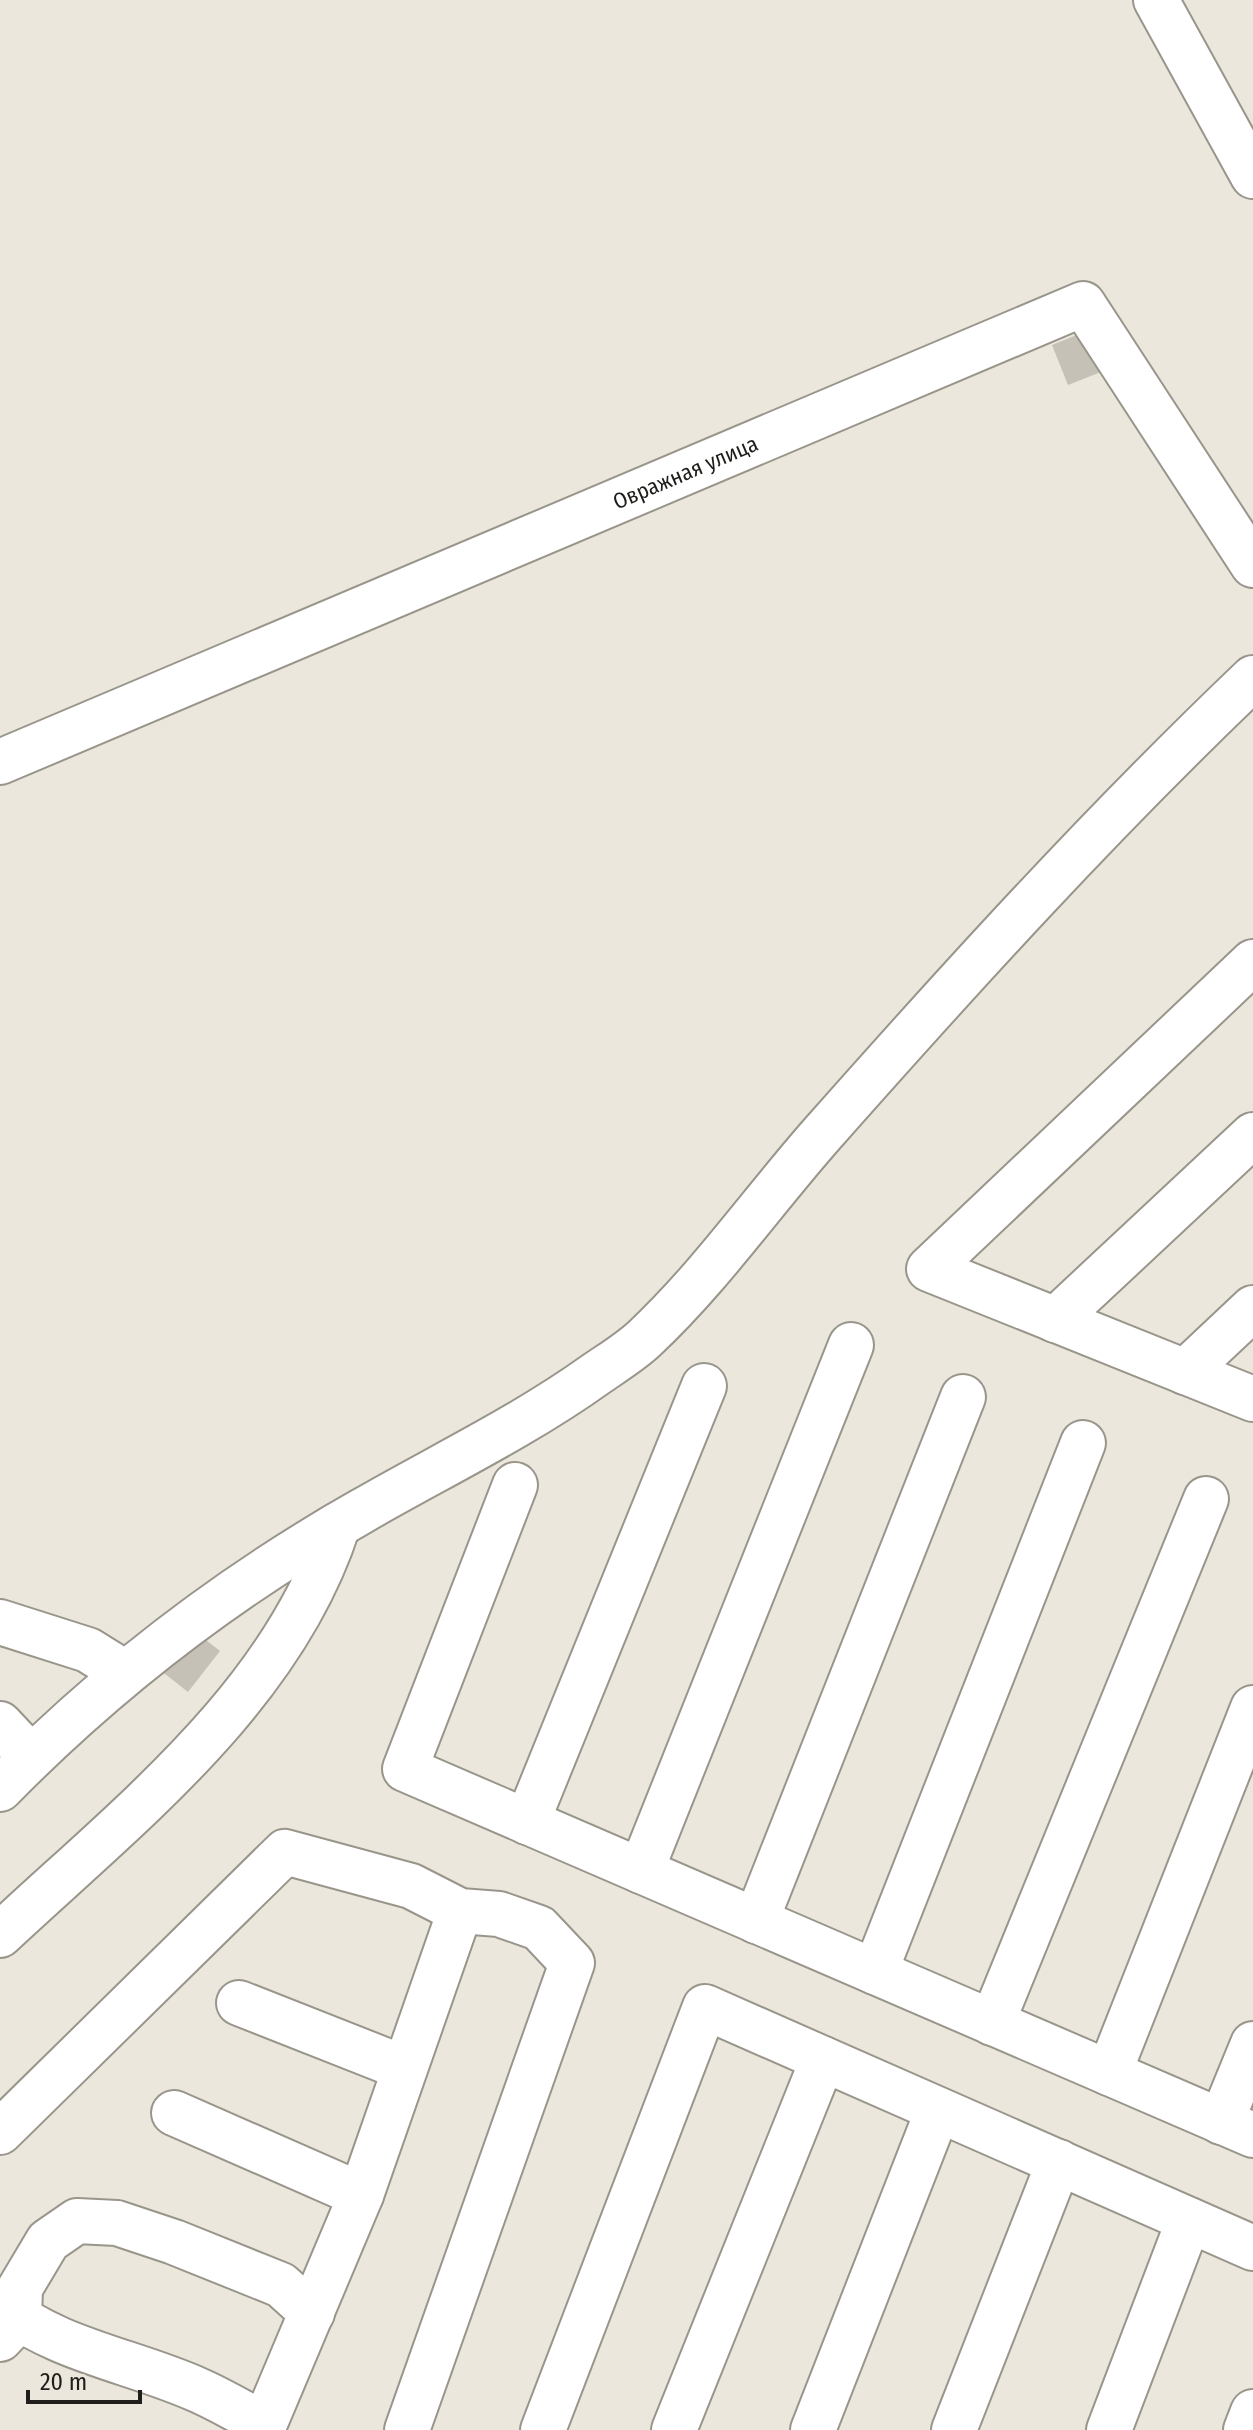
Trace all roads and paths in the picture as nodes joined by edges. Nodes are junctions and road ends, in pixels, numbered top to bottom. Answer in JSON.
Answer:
{"nodes":[{"id":1,"x":1156,"y":0,"type":"edge"},
{"id":2,"x":1253,"y":176,"type":"edge"},
{"id":3,"x":1253,"y":565,"type":"edge"},
{"id":4,"x":1253,"y":678,"type":"edge"},
{"id":5,"x":0,"y":762,"type":"edge"},
{"id":6,"x":1253,"y":962,"type":"edge"},
{"id":7,"x":1253,"y":1135,"type":"edge"},
{"id":8,"x":1253,"y":1308,"type":"edge"},
{"id":9,"x":1055,"y":1320,"type":"junction"},
{"id":10,"x":851,"y":1345,"type":"dead end"},
{"id":11,"x":1185,"y":1372,"type":"junction"},
{"id":12,"x":704,"y":1386,"type":"dead end"},
{"id":13,"x":963,"y":1397,"type":"dead end"},
{"id":14,"x":1253,"y":1399,"type":"edge"},
{"id":15,"x":1083,"y":1443,"type":"dead end"},
{"id":16,"x":515,"y":1485,"type":"dead end"},
{"id":17,"x":1206,"y":1499,"type":"dead end"},
{"id":18,"x":338,"y":1525,"type":"junction"},
{"id":19,"x":0,"y":1622,"type":"edge"},
{"id":20,"x":125,"y":1673,"type":"junction"},
{"id":21,"x":1253,"y":1708,"type":"edge"},
{"id":22,"x":0,"y":1724,"type":"edge"},
{"id":23,"x":31,"y":1757,"type":"junction"},
{"id":24,"x":0,"y":1789,"type":"edge"},
{"id":25,"x":527,"y":1822,"type":"junction"},
{"id":26,"x":641,"y":1871,"type":"junction"},
{"id":27,"x":460,"y":1911,"type":"junction"},
{"id":28,"x":756,"y":1921,"type":"junction"},
{"id":29,"x":0,"y":1935,"type":"edge"},
{"id":30,"x":875,"y":1972,"type":"junction"},
{"id":31,"x":239,"y":2003,"type":"dead end"},
{"id":32,"x":992,"y":2023,"type":"junction"},
{"id":33,"x":1253,"y":2044,"type":"edge"},
{"id":34,"x":823,"y":2059,"type":"junction"},
{"id":35,"x":404,"y":2068,"type":"junction"},
{"id":36,"x":1109,"y":2073,"type":"junction"},
{"id":37,"x":938,"y":2110,"type":"junction"},
{"id":38,"x":174,"y":2113,"type":"dead end"},
{"id":39,"x":1237,"y":2128,"type":"edge"},
{"id":40,"x":0,"y":2132,"type":"edge"},
{"id":41,"x":1059,"y":2162,"type":"junction"},
{"id":42,"x":361,"y":2195,"type":"junction"},
{"id":43,"x":1189,"y":2220,"type":"junction"},
{"id":44,"x":1253,"y":2248,"type":"edge"},
{"id":45,"x":312,"y":2313,"type":"junction"},
{"id":46,"x":6,"y":2321,"type":"edge"},
{"id":47,"x":1253,"y":2412,"type":"edge"},
{"id":48,"x":263,"y":2427,"type":"edge"},
{"id":49,"x":407,"y":2430,"type":"edge"},
{"id":50,"x":543,"y":2430,"type":"edge"},
{"id":51,"x":674,"y":2430,"type":"edge"},
{"id":52,"x":813,"y":2430,"type":"edge"},
{"id":53,"x":954,"y":2430,"type":"edge"},
{"id":54,"x":1109,"y":2430,"type":"edge"},
{"id":55,"x":1246,"y":2430,"type":"edge"}],
"edges":[{"from":1,"to":2,"type":"street"},
{"from":3,"to":5,"type":"street","name":"Овражная улица"},
{"from":4,"to":18,"type":"street"},
{"from":6,"to":9,"type":"street"},
{"from":7,"to":9,"type":"street"},
{"from":8,"to":11,"type":"street"},
{"from":9,"to":11,"type":"street"},
{"from":10,"to":26,"type":"street"},
{"from":11,"to":14,"type":"street"},
{"from":12,"to":25,"type":"street"},
{"from":13,"to":28,"type":"street"},
{"from":15,"to":30,"type":"street"},
{"from":16,"to":25,"type":"street"},
{"from":17,"to":32,"type":"street"},
{"from":18,"to":20,"type":"street"},
{"from":18,"to":29,"type":"street"},
{"from":19,"to":20,"type":"street"},
{"from":20,"to":23,"type":"street"},
{"from":21,"to":36,"type":"street"},
{"from":22,"to":23,"type":"street"},
{"from":23,"to":24,"type":"street"},
{"from":25,"to":26,"type":"street"},
{"from":26,"to":28,"type":"street"},
{"from":27,"to":35,"type":"street"},
{"from":27,"to":40,"type":"street"},
{"from":27,"to":49,"type":"street"},
{"from":28,"to":30,"type":"street"},
{"from":30,"to":32,"type":"street"},
{"from":31,"to":35,"type":"street"},
{"from":32,"to":36,"type":"street"},
{"from":33,"to":39,"type":"street"},
{"from":34,"to":37,"type":"street"},
{"from":34,"to":50,"type":"street"},
{"from":34,"to":51,"type":"street"},
{"from":35,"to":42,"type":"street"},
{"from":36,"to":39,"type":"street"},
{"from":37,"to":41,"type":"street"},
{"from":37,"to":52,"type":"street"},
{"from":38,"to":42,"type":"street"},
{"from":41,"to":43,"type":"street"},
{"from":41,"to":53,"type":"street"},
{"from":42,"to":45,"type":"street"},
{"from":43,"to":44,"type":"street"},
{"from":43,"to":54,"type":"street"},
{"from":45,"to":46,"type":"street"},
{"from":45,"to":48,"type":"street"},
{"from":46,"to":48,"type":"street"},
{"from":47,"to":55,"type":"street"}]}
